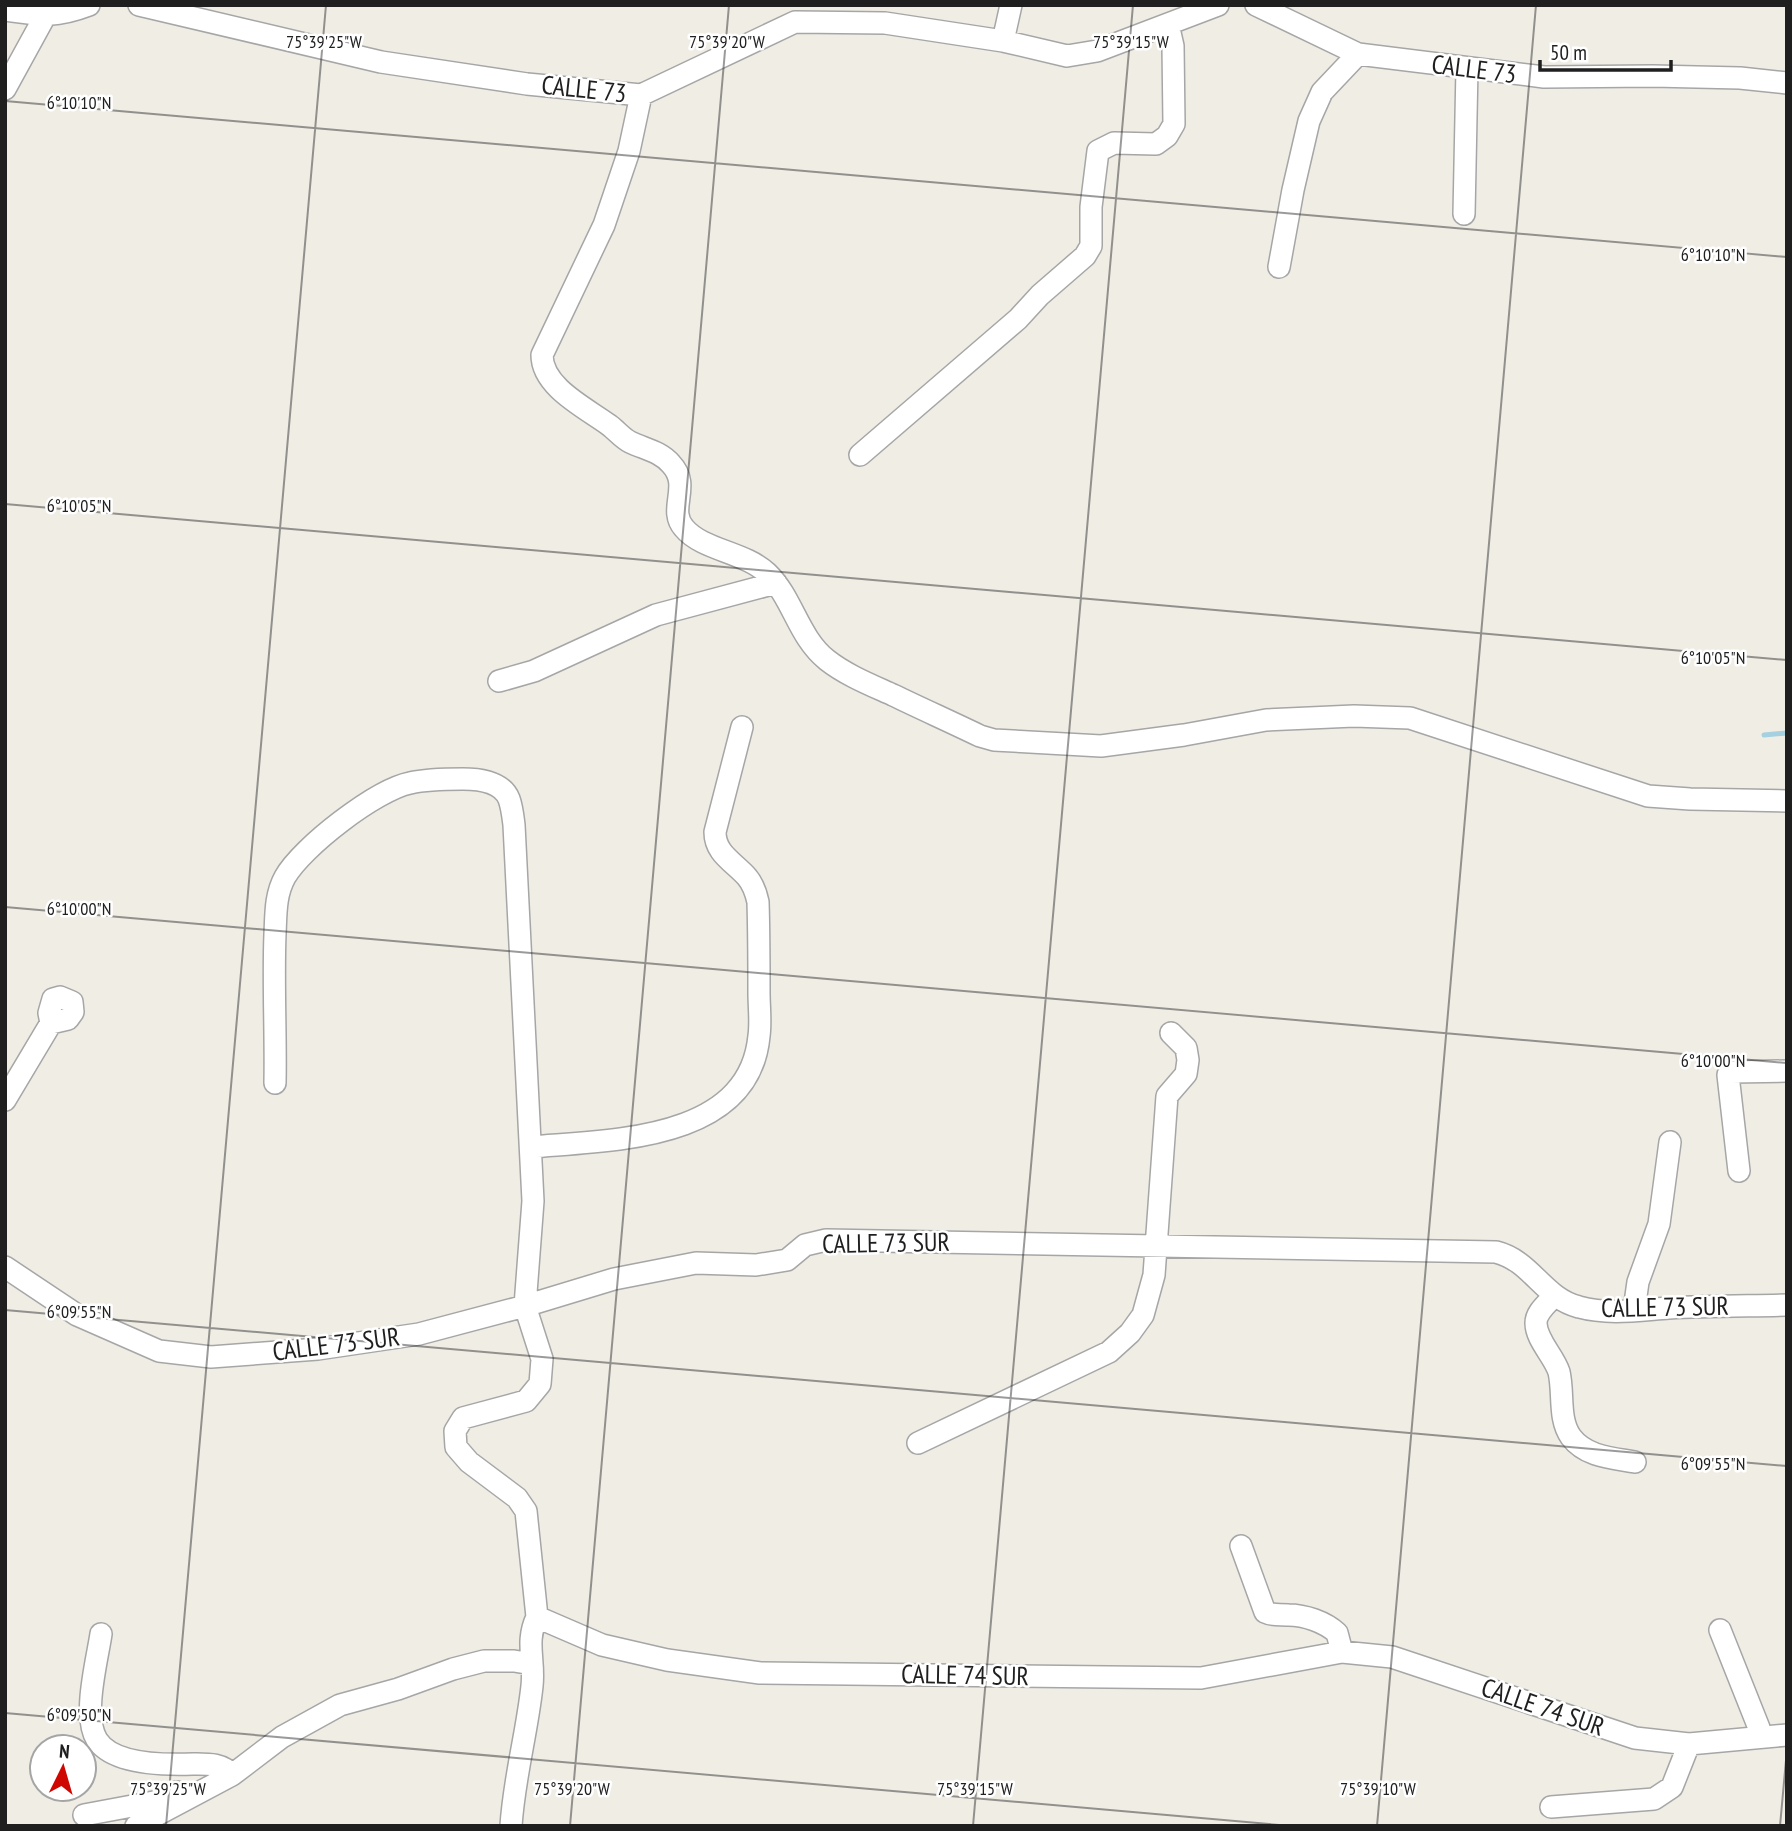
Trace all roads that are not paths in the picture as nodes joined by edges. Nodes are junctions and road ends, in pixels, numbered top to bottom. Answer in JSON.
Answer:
{"nodes":[{"id":1,"x":89,"y":5,"type":"edge"},
{"id":2,"x":139,"y":5,"type":"edge"},
{"id":3,"x":1012,"y":5,"type":"edge"},
{"id":4,"x":1218,"y":5,"type":"edge"},
{"id":5,"x":1256,"y":5,"type":"edge"},
{"id":6,"x":66,"y":9,"type":"edge"},
{"id":7,"x":5,"y":10,"type":"edge"},
{"id":8,"x":45,"y":16,"type":"junction"},
{"id":9,"x":1168,"y":24,"type":"junction"},
{"id":10,"x":1003,"y":41,"type":"junction"},
{"id":11,"x":1358,"y":54,"type":"junction"},
{"id":12,"x":1467,"y":68,"type":"junction"},
{"id":13,"x":1787,"y":83,"type":"edge"},
{"id":14,"x":5,"y":89,"type":"edge"},
{"id":15,"x":641,"y":95,"type":"junction"},
{"id":16,"x":1464,"y":214,"type":"dead end"},
{"id":17,"x":1279,"y":267,"type":"dead end"},
{"id":18,"x":860,"y":454,"type":"dead end"},
{"id":19,"x":776,"y":583,"type":"junction"},
{"id":20,"x":499,"y":681,"type":"dead end"},
{"id":21,"x":742,"y":727,"type":"dead end"},
{"id":22,"x":1787,"y":801,"type":"edge"},
{"id":23,"x":51,"y":1023,"type":"dead end"},
{"id":24,"x":1171,"y":1032,"type":"dead end"},
{"id":25,"x":1787,"y":1071,"type":"edge"},
{"id":26,"x":275,"y":1083,"type":"dead end"},
{"id":27,"x":5,"y":1100,"type":"edge"},
{"id":28,"x":1670,"y":1142,"type":"dead end"},
{"id":29,"x":531,"y":1147,"type":"junction"},
{"id":30,"x":1739,"y":1171,"type":"dead end"},
{"id":31,"x":1158,"y":1245,"type":"junction"},
{"id":32,"x":5,"y":1267,"type":"edge"},
{"id":33,"x":1554,"y":1296,"type":"junction"},
{"id":34,"x":525,"y":1306,"type":"junction"},
{"id":35,"x":1787,"y":1306,"type":"edge"},
{"id":36,"x":1634,"y":1310,"type":"junction"},
{"id":37,"x":918,"y":1443,"type":"dead end"},
{"id":38,"x":1635,"y":1462,"type":"dead end"},
{"id":39,"x":1241,"y":1546,"type":"dead end"},
{"id":40,"x":537,"y":1617,"type":"junction"},
{"id":41,"x":1720,"y":1630,"type":"dead end"},
{"id":42,"x":101,"y":1634,"type":"dead end"},
{"id":43,"x":1342,"y":1652,"type":"junction"},
{"id":44,"x":532,"y":1664,"type":"junction"},
{"id":45,"x":1787,"y":1735,"type":"edge"},
{"id":46,"x":1760,"y":1737,"type":"junction"},
{"id":47,"x":1689,"y":1744,"type":"junction"},
{"id":48,"x":229,"y":1771,"type":"junction"},
{"id":49,"x":1551,"y":1807,"type":"dead end"},
{"id":50,"x":84,"y":1815,"type":"dead end"},
{"id":51,"x":136,"y":1826,"type":"edge"},
{"id":52,"x":511,"y":1826,"type":"edge"}],
"edges":[{"from":1,"to":6,"type":"street"},
{"from":2,"to":15,"type":"street","name":"CALLE 73"},
{"from":3,"to":10,"type":"street"},
{"from":4,"to":9,"type":"street","name":"CALLE 73"},
{"from":5,"to":11,"type":"street","name":"CALLE 73"},
{"from":6,"to":8,"type":"street"},
{"from":7,"to":8,"type":"street"},
{"from":8,"to":14,"type":"street"},
{"from":9,"to":10,"type":"street","name":"CALLE 73"},
{"from":9,"to":18,"type":"street"},
{"from":10,"to":15,"type":"street","name":"CALLE 73"},
{"from":11,"to":12,"type":"street","name":"CALLE 73"},
{"from":11,"to":17,"type":"street"},
{"from":12,"to":13,"type":"street","name":"CALLE 73"},
{"from":12,"to":16,"type":"street"},
{"from":15,"to":19,"type":"street"},
{"from":19,"to":20,"type":"street"},
{"from":19,"to":22,"type":"street"},
{"from":21,"to":29,"type":"street"},
{"from":23,"to":27,"type":"street"},
{"from":24,"to":31,"type":"street"},
{"from":25,"to":30,"type":"street"},
{"from":26,"to":29,"type":"street"},
{"from":28,"to":36,"type":"street"},
{"from":29,"to":34,"type":"street"},
{"from":31,"to":33,"type":"street","name":"CALLE 73 SUR"},
{"from":31,"to":34,"type":"street","name":"CALLE 73 SUR"},
{"from":31,"to":37,"type":"street"},
{"from":32,"to":34,"type":"street","name":"CALLE 73 SUR"},
{"from":33,"to":36,"type":"street","name":"CALLE 73 SUR"},
{"from":33,"to":38,"type":"street"},
{"from":34,"to":40,"type":"street"},
{"from":35,"to":36,"type":"street","name":"CALLE 73 SUR"},
{"from":39,"to":43,"type":"street"},
{"from":40,"to":43,"type":"street","name":"CALLE 74 SUR"},
{"from":40,"to":44,"type":"street"},
{"from":41,"to":46,"type":"street"},
{"from":42,"to":48,"type":"street"},
{"from":43,"to":47,"type":"street","name":"CALLE 74 SUR"},
{"from":44,"to":48,"type":"street"},
{"from":44,"to":52,"type":"street"},
{"from":45,"to":46,"type":"street","name":"CALLE 74 SUR"},
{"from":46,"to":47,"type":"street","name":"CALLE 74 SUR"},
{"from":47,"to":49,"type":"street"},
{"from":48,"to":50,"type":"street"},
{"from":48,"to":51,"type":"street"}]}
